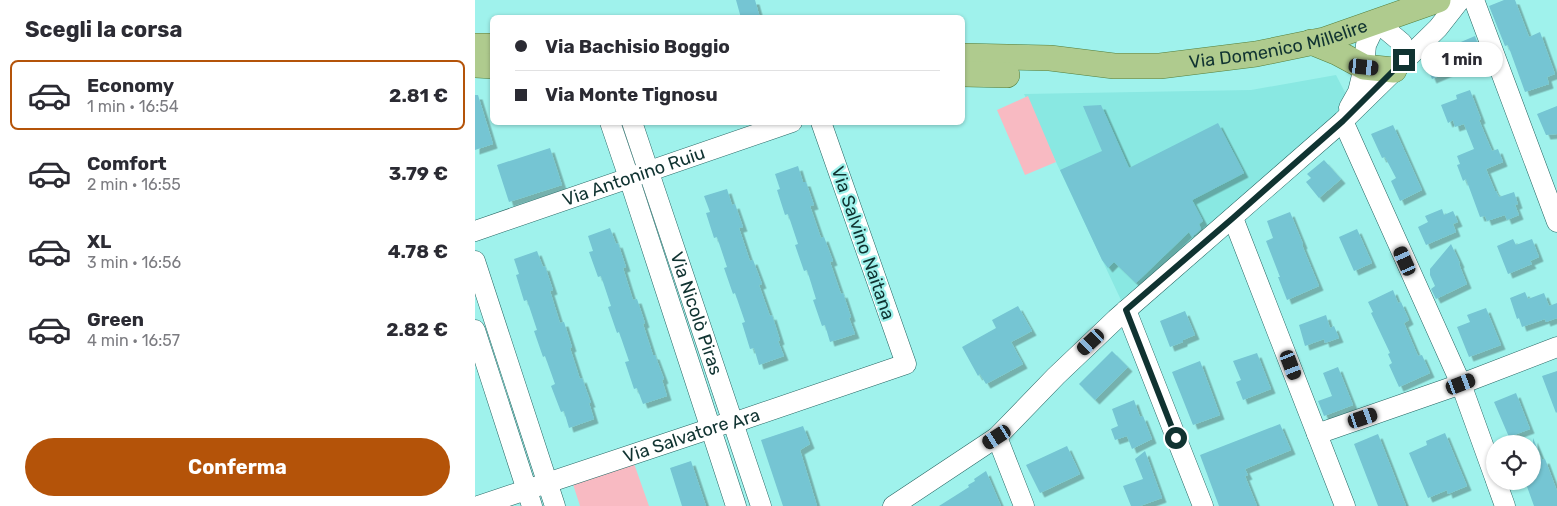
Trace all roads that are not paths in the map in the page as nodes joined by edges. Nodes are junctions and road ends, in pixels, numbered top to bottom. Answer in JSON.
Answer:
{"nodes":[{"id":1,"x":1438,"y":0,"type":"edge"},
{"id":2,"x":1460,"y":0,"type":"edge"},
{"id":3,"x":1474,"y":0,"type":"edge"},
{"id":4,"x":1377,"y":22,"type":"junction"},
{"id":5,"x":1311,"y":42,"type":"junction"},
{"id":6,"x":475,"y":46,"type":"edge"},
{"id":7,"x":490,"y":46,"type":"edge"},
{"id":8,"x":965,"y":56,"type":"edge"},
{"id":9,"x":475,"y":65,"type":"edge"},
{"id":10,"x":1399,"y":65,"type":"junction"},
{"id":11,"x":490,"y":66,"type":"edge"},
{"id":12,"x":1114,"y":66,"type":"junction"},
{"id":13,"x":1364,"y":67,"type":"junction"},
{"id":14,"x":965,"y":74,"type":"edge"},
{"id":15,"x":1343,"y":121,"type":"junction"},
{"id":16,"x":610,"y":125,"type":"edge"},
{"id":17,"x":633,"y":125,"type":"edge"},
{"id":18,"x":783,"y":125,"type":"edge"},
{"id":19,"x":822,"y":125,"type":"edge"},
{"id":20,"x":649,"y":171,"type":"junction"},
{"id":21,"x":629,"y":178,"type":"junction"},
{"id":22,"x":1233,"y":218,"type":"junction"},
{"id":23,"x":1557,"y":222,"type":"edge"},
{"id":24,"x":475,"y":231,"type":"edge"},
{"id":25,"x":475,"y":260,"type":"edge"},
{"id":26,"x":1126,"y":310,"type":"junction"},
{"id":27,"x":475,"y":330,"type":"edge"},
{"id":28,"x":1557,"y":348,"type":"edge"},
{"id":29,"x":904,"y":360,"type":"joint"},
{"id":30,"x":1461,"y":384,"type":"junction"},
{"id":31,"x":731,"y":418,"type":"junction"},
{"id":32,"x":709,"y":424,"type":"junction"},
{"id":33,"x":1317,"y":434,"type":"junction"},
{"id":34,"x":997,"y":437,"type":"junction"},
{"id":35,"x":1486,"y":453,"type":"edge"},
{"id":36,"x":546,"y":478,"type":"junction"},
{"id":37,"x":1499,"y":490,"type":"edge"},
{"id":38,"x":527,"y":492,"type":"edge"},
{"id":39,"x":475,"y":495,"type":"edge"},
{"id":40,"x":478,"y":506,"type":"edge"},
{"id":41,"x":555,"y":506,"type":"edge"},
{"id":42,"x":735,"y":506,"type":"edge"},
{"id":43,"x":761,"y":506,"type":"edge"},
{"id":44,"x":893,"y":506,"type":"edge"},
{"id":45,"x":1024,"y":506,"type":"edge"},
{"id":46,"x":1203,"y":506,"type":"edge"},
{"id":47,"x":1345,"y":506,"type":"edge"},
{"id":48,"x":1505,"y":506,"type":"edge"}],
"edges":[{"from":1,"to":4,"type":"main road","name":"Via Domenico Millelire"},
{"from":2,"to":10,"type":"street"},
{"from":3,"to":23,"type":"street"},
{"from":4,"to":5,"type":"main road","name":"Via Domenico Millelire"},
{"from":4,"to":10,"type":"street"},
{"from":4,"to":13,"type":"street"},
{"from":5,"to":12,"type":"main road","name":"Via Domenico Millelire"},
{"from":5,"to":13,"type":"main road"},
{"from":6,"to":7,"type":"main road"},
{"from":8,"to":12,"type":"main road"},
{"from":9,"to":11,"type":"main road"},
{"from":10,"to":13,"type":"main road"},
{"from":10,"to":15,"type":"street"},
{"from":12,"to":14,"type":"main road"},
{"from":13,"to":15,"type":"street"},
{"from":15,"to":22,"type":"street"},
{"from":15,"to":30,"type":"street"},
{"from":16,"to":21,"type":"street","name":"Via Nicolò Piras"},
{"from":17,"to":20,"type":"street","name":"Via Nicolò Piras"},
{"from":18,"to":20,"type":"street","name":"Via Antonino Ruiu"},
{"from":19,"to":29,"type":"street","name":"Via Salvino Naitana"},
{"from":20,"to":21,"type":"street","name":"Via Antonino Ruiu"},
{"from":20,"to":31,"type":"street","name":"Via Nicolò Piras"},
{"from":21,"to":24,"type":"street","name":"Via Antonino Ruiu"},
{"from":21,"to":32,"type":"street","name":"Via Nicolò Piras"},
{"from":22,"to":26,"type":"street"},
{"from":22,"to":33,"type":"street"},
{"from":25,"to":36,"type":"street"},
{"from":26,"to":34,"type":"street"},
{"from":26,"to":46,"type":"street"},
{"from":27,"to":38,"type":"street"},
{"from":28,"to":30,"type":"street"},
{"from":29,"to":31,"type":"street","name":"Via Salvatore Ara"},
{"from":30,"to":33,"type":"street"},
{"from":30,"to":35,"type":"street"},
{"from":31,"to":32,"type":"street","name":"Via Salvatore Ara"},
{"from":31,"to":43,"type":"street","name":"Via Nicolò Piras"},
{"from":32,"to":36,"type":"street","name":"Via Salvatore Ara"},
{"from":32,"to":42,"type":"street","name":"Via Nicolò Piras"},
{"from":33,"to":47,"type":"street"},
{"from":34,"to":44,"type":"street"},
{"from":34,"to":45,"type":"street"},
{"from":36,"to":38,"type":"street","name":"Via Salvatore Ara"},
{"from":36,"to":41,"type":"street"},
{"from":37,"to":48,"type":"street"},
{"from":38,"to":39,"type":"street","name":"Via Salvatore Ara"},
{"from":38,"to":40,"type":"street","name":"Via Salvatore Ara"}]}
